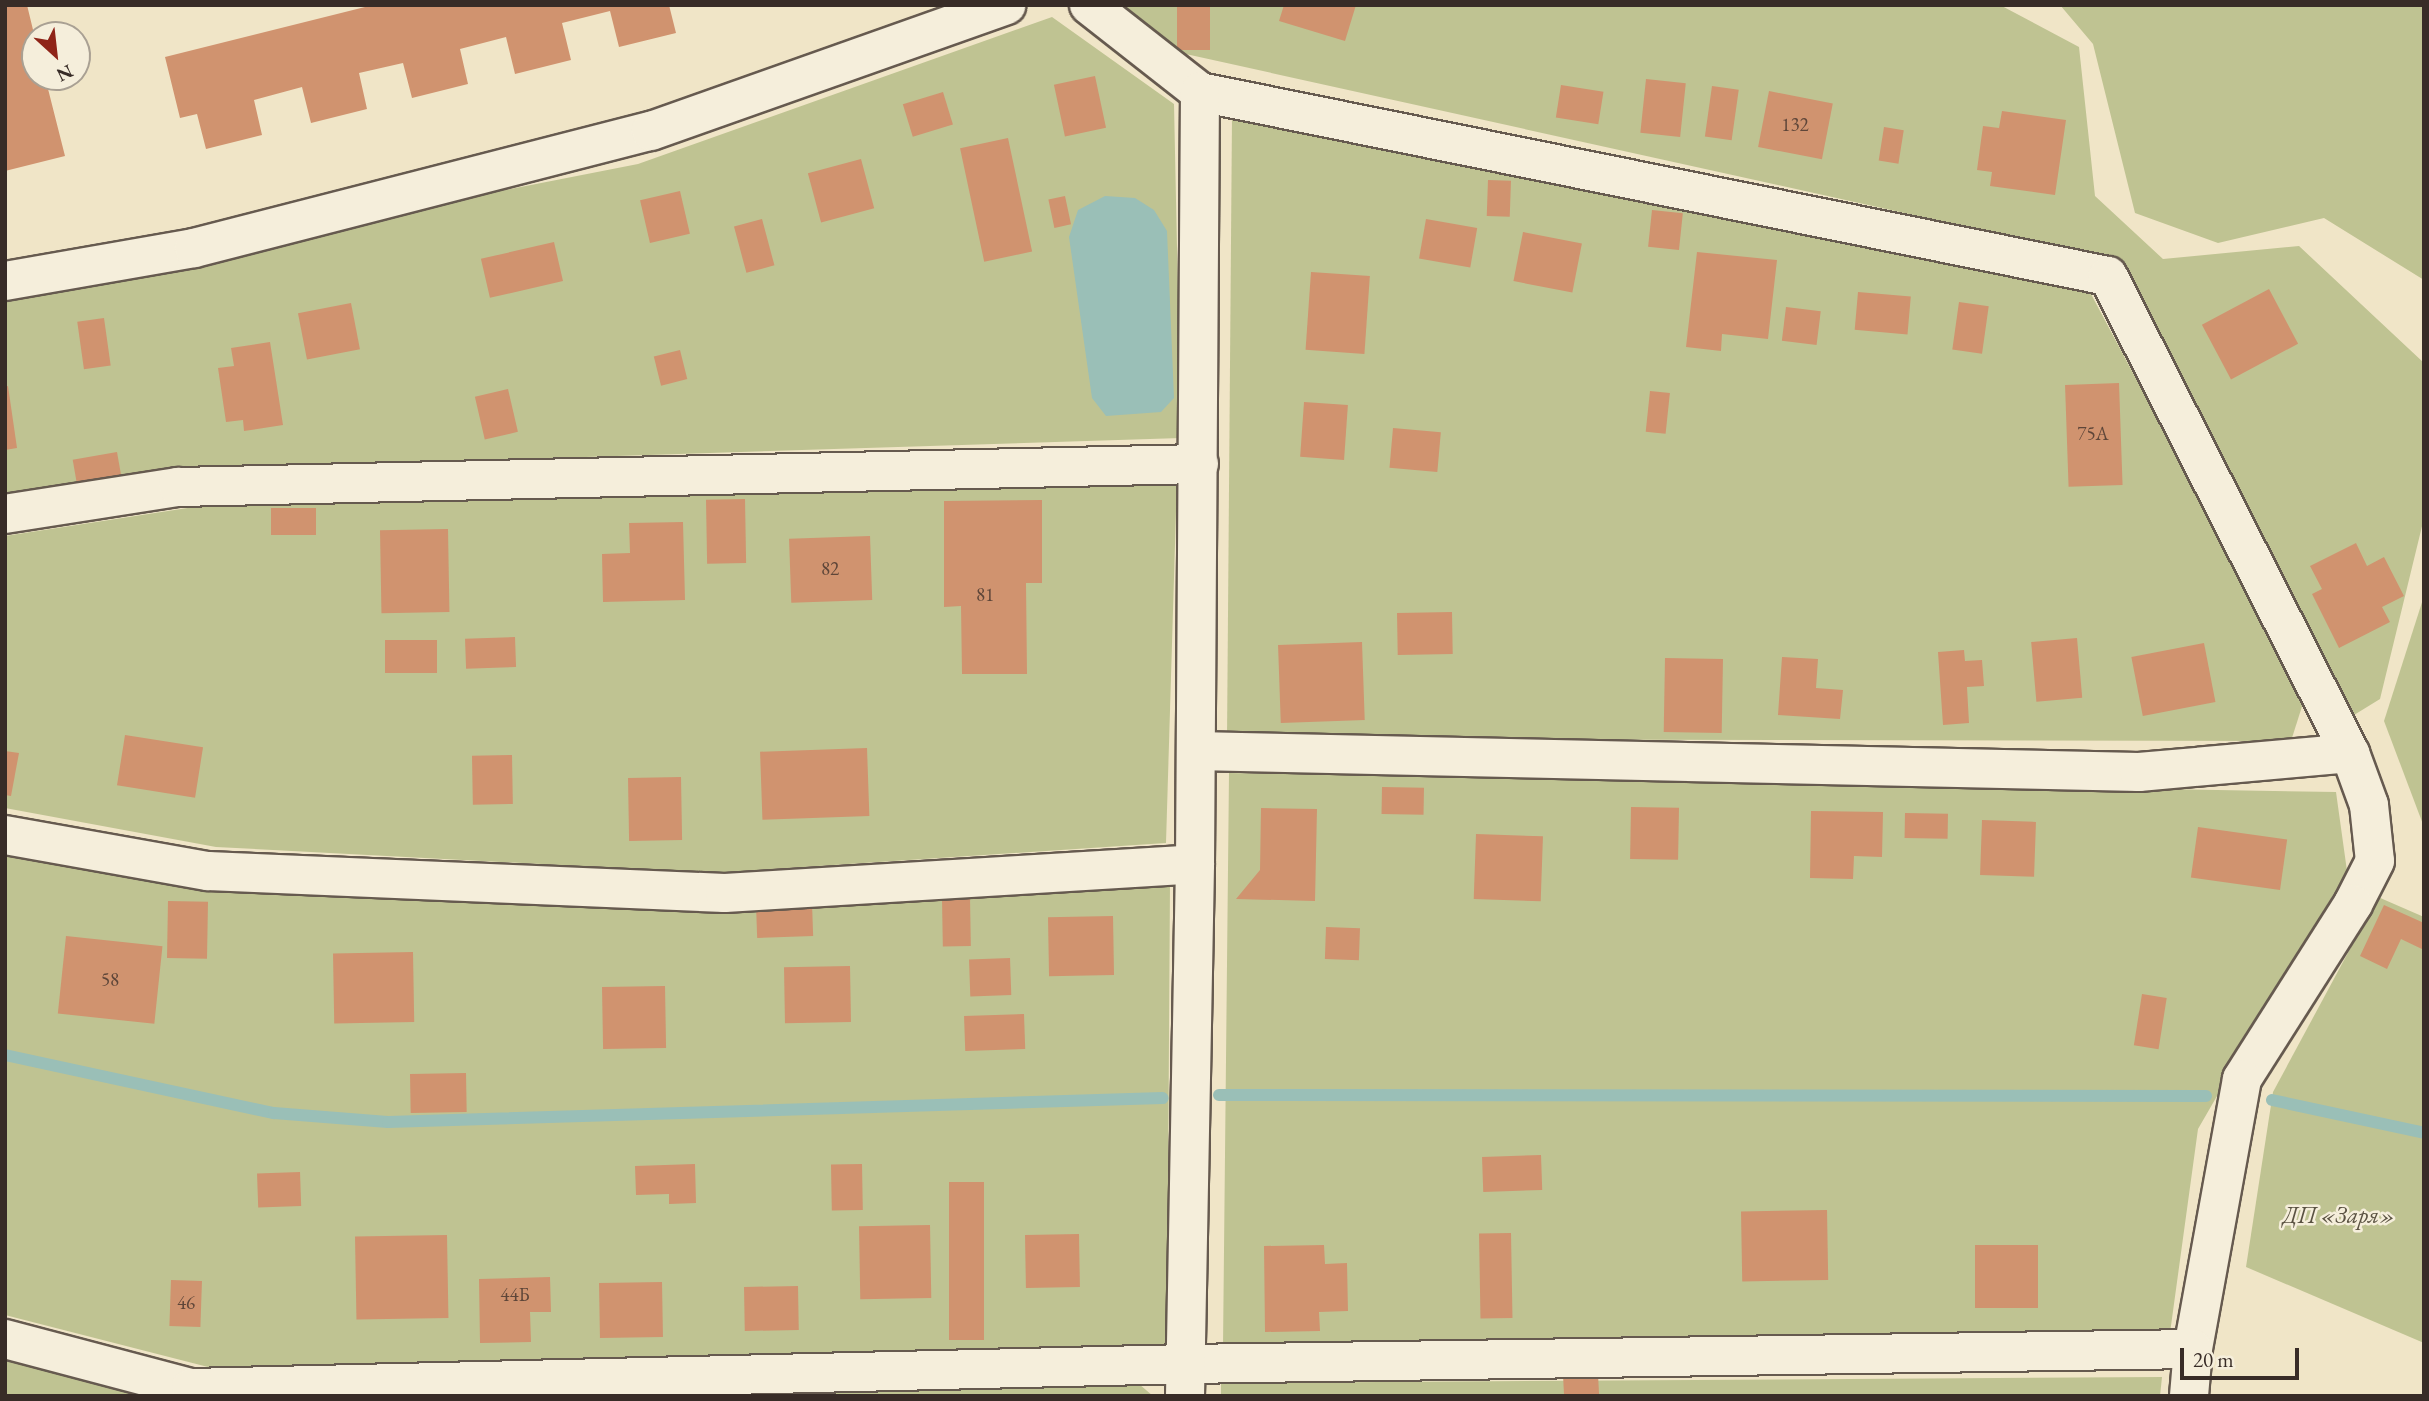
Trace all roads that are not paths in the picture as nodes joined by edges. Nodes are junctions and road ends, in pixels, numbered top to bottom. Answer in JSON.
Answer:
{"nodes":[{"id":1,"x":1006,"y":5,"type":"edge"},
{"id":2,"x":1089,"y":5,"type":"edge"},
{"id":3,"x":1199,"y":92,"type":"junction"},
{"id":4,"x":5,"y":281,"type":"edge"},
{"id":5,"x":1199,"y":464,"type":"junction"},
{"id":6,"x":5,"y":514,"type":"edge"},
{"id":7,"x":1196,"y":751,"type":"junction"},
{"id":8,"x":2350,"y":753,"type":"junction"},
{"id":9,"x":5,"y":835,"type":"edge"},
{"id":10,"x":1195,"y":864,"type":"junction"},
{"id":11,"x":5,"y":1339,"type":"edge"},
{"id":12,"x":2193,"y":1349,"type":"junction"},
{"id":13,"x":1185,"y":1380,"type":"edge"},
{"id":14,"x":2189,"y":1396,"type":"edge"}],
"edges":[{"from":1,"to":4,"type":"street"},
{"from":2,"to":3,"type":"street"},
{"from":3,"to":5,"type":"street"},
{"from":3,"to":8,"type":"street"},
{"from":5,"to":6,"type":"street"},
{"from":5,"to":7,"type":"street"},
{"from":7,"to":8,"type":"street"},
{"from":7,"to":10,"type":"street"},
{"from":8,"to":12,"type":"street"},
{"from":9,"to":10,"type":"street"},
{"from":10,"to":13,"type":"street"},
{"from":11,"to":13,"type":"street"},
{"from":12,"to":13,"type":"street"},
{"from":12,"to":14,"type":"street"}]}
